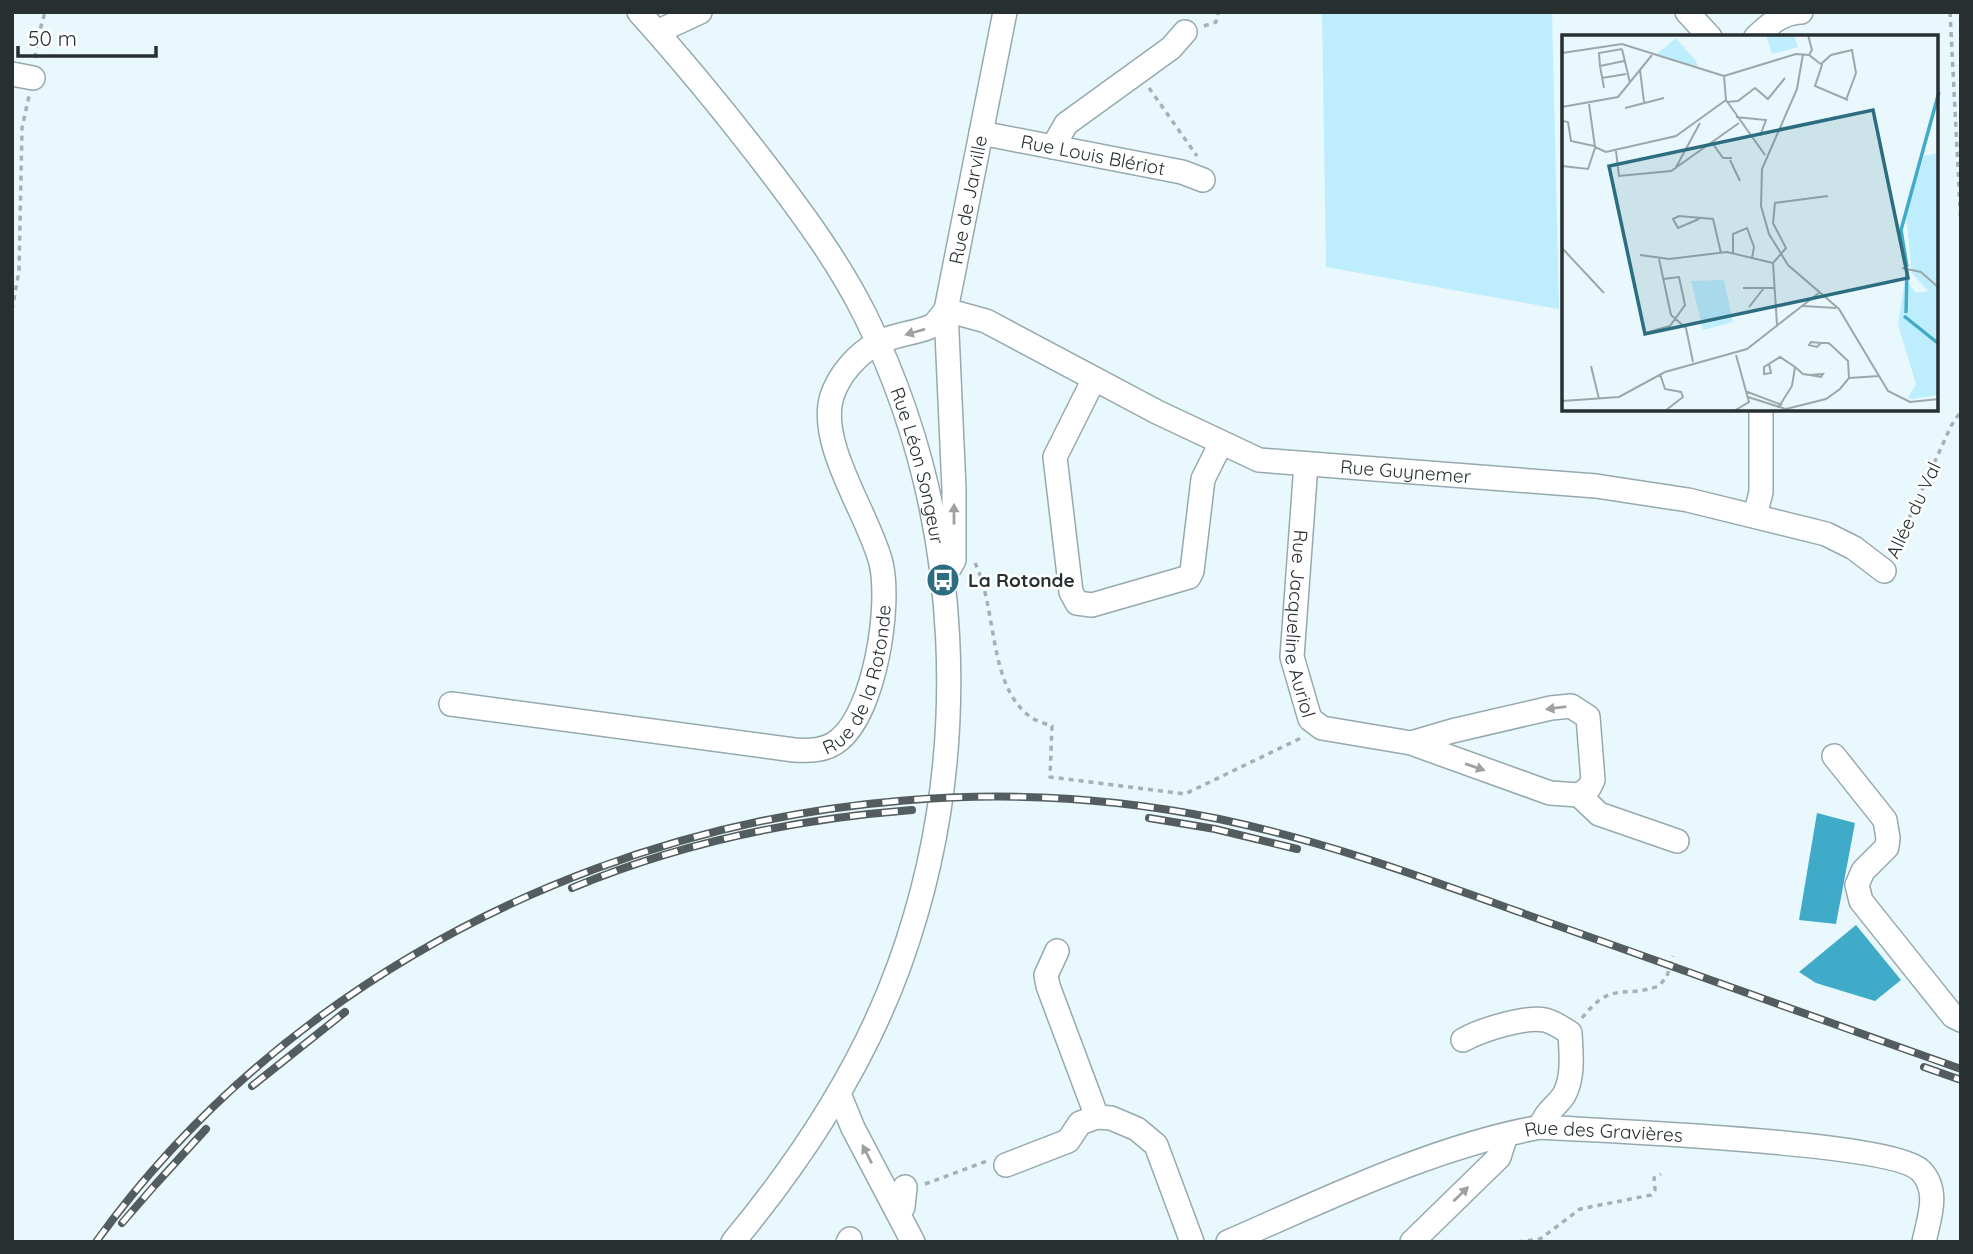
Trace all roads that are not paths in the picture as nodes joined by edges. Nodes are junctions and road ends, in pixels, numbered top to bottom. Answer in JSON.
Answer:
{"nodes":[{"id":1,"x":639,"y":12,"type":"edge"},
{"id":2,"x":700,"y":12,"type":"edge"},
{"id":3,"x":1005,"y":12,"type":"edge"},
{"id":4,"x":1687,"y":12,"type":"edge"},
{"id":5,"x":1801,"y":12,"type":"edge"},
{"id":6,"x":657,"y":32,"type":"junction"},
{"id":7,"x":1185,"y":32,"type":"dead end"},
{"id":8,"x":1708,"y":35,"type":"edge"},
{"id":9,"x":1758,"y":35,"type":"edge"},
{"id":10,"x":981,"y":133,"type":"junction"},
{"id":11,"x":1053,"y":147,"type":"junction"},
{"id":12,"x":1203,"y":180,"type":"road end"},
{"id":13,"x":946,"y":310,"type":"junction"},
{"id":14,"x":877,"y":343,"type":"junction"},
{"id":15,"x":1094,"y":379,"type":"junction"},
{"id":16,"x":1761,"y":411,"type":"edge"},
{"id":17,"x":1220,"y":443,"type":"junction"},
{"id":18,"x":1306,"y":464,"type":"junction"},
{"id":19,"x":1755,"y":516,"type":"junction"},
{"id":20,"x":1884,"y":571,"type":"road end"},
{"id":21,"x":943,"y":580,"type":"junction"},
{"id":22,"x":451,"y":704,"type":"dead end"},
{"id":23,"x":1411,"y":743,"type":"junction"},
{"id":24,"x":1834,"y":756,"type":"dead end"},
{"id":25,"x":1579,"y":795,"type":"junction"},
{"id":26,"x":1677,"y":841,"type":"dead end"},
{"id":27,"x":1057,"y":951,"type":"dead end"},
{"id":28,"x":1961,"y":1020,"type":"edge"},
{"id":29,"x":1463,"y":1040,"type":"dead end"},
{"id":30,"x":839,"y":1094,"type":"junction"},
{"id":31,"x":1088,"y":1120,"type":"junction"},
{"id":32,"x":1541,"y":1128,"type":"junction"},
{"id":33,"x":1506,"y":1135,"type":"junction"},
{"id":34,"x":1007,"y":1165,"type":"road end"},
{"id":35,"x":905,"y":1189,"type":"road end"},
{"id":36,"x":898,"y":1213,"type":"junction"},
{"id":37,"x":733,"y":1242,"type":"edge"},
{"id":38,"x":913,"y":1242,"type":"edge"},
{"id":39,"x":1192,"y":1242,"type":"edge"},
{"id":40,"x":1228,"y":1242,"type":"edge"},
{"id":41,"x":1412,"y":1242,"type":"edge"},
{"id":42,"x":1924,"y":1242,"type":"edge"}],
"edges":[{"from":1,"to":6,"type":"street","name":"Rue Léon Songeur"},
{"from":2,"to":6,"type":"street"},
{"from":3,"to":10,"type":"street","name":"Rue de Jarville"},
{"from":4,"to":8,"type":"street"},
{"from":5,"to":9,"type":"street"},
{"from":6,"to":14,"type":"street","name":"Rue Léon Songeur"},
{"from":7,"to":11,"type":"street"},
{"from":10,"to":11,"type":"street","name":"Rue Louis Blériot"},
{"from":10,"to":13,"type":"street","name":"Rue de Jarville"},
{"from":11,"to":12,"type":"street","name":"Rue Louis Blériot"},
{"from":13,"to":14,"type":"street","one_way":true},
{"from":13,"to":15,"type":"street","name":"Rue Guynemer"},
{"from":21,"to":13,"type":"street","name":"Rue de Jarville","one_way":true},
{"from":14,"to":21,"type":"street","name":"Rue Léon Songeur"},
{"from":14,"to":22,"type":"street","name":"Rue de la Rotonde"},
{"from":15,"to":17,"type":"street","name":"Rue Guynemer"},
{"from":15,"to":17,"type":"street"},
{"from":16,"to":19,"type":"street"},
{"from":17,"to":18,"type":"street","name":"Rue Guynemer"},
{"from":18,"to":19,"type":"street","name":"Rue Guynemer"},
{"from":18,"to":23,"type":"street","name":"Rue Jacqueline Auriol"},
{"from":19,"to":20,"type":"street","name":"Rue Guynemer"},
{"from":21,"to":30,"type":"street","name":"Rue Léon Songeur"},
{"from":23,"to":25,"type":"street","name":"Rue Jacqueline Auriol","one_way":true},
{"from":25,"to":23,"type":"street","name":"Rue Jacqueline Auriol","one_way":true},
{"from":24,"to":28,"type":"street"},
{"from":25,"to":26,"type":"street"},
{"from":27,"to":31,"type":"street"},
{"from":29,"to":32,"type":"street"},
{"from":36,"to":30,"type":"street","one_way":true},
{"from":30,"to":37,"type":"street","name":"Rue Léon Songeur"},
{"from":31,"to":34,"type":"street"},
{"from":31,"to":39,"type":"street"},
{"from":32,"to":33,"type":"street","name":"Rue des Gravières"},
{"from":32,"to":42,"type":"street","name":"Rue des Gravières"},
{"from":33,"to":40,"type":"street","name":"Rue des Gravières"},
{"from":41,"to":33,"type":"street","one_way":true},
{"from":35,"to":36,"type":"street"},
{"from":36,"to":38,"type":"street"}]}
